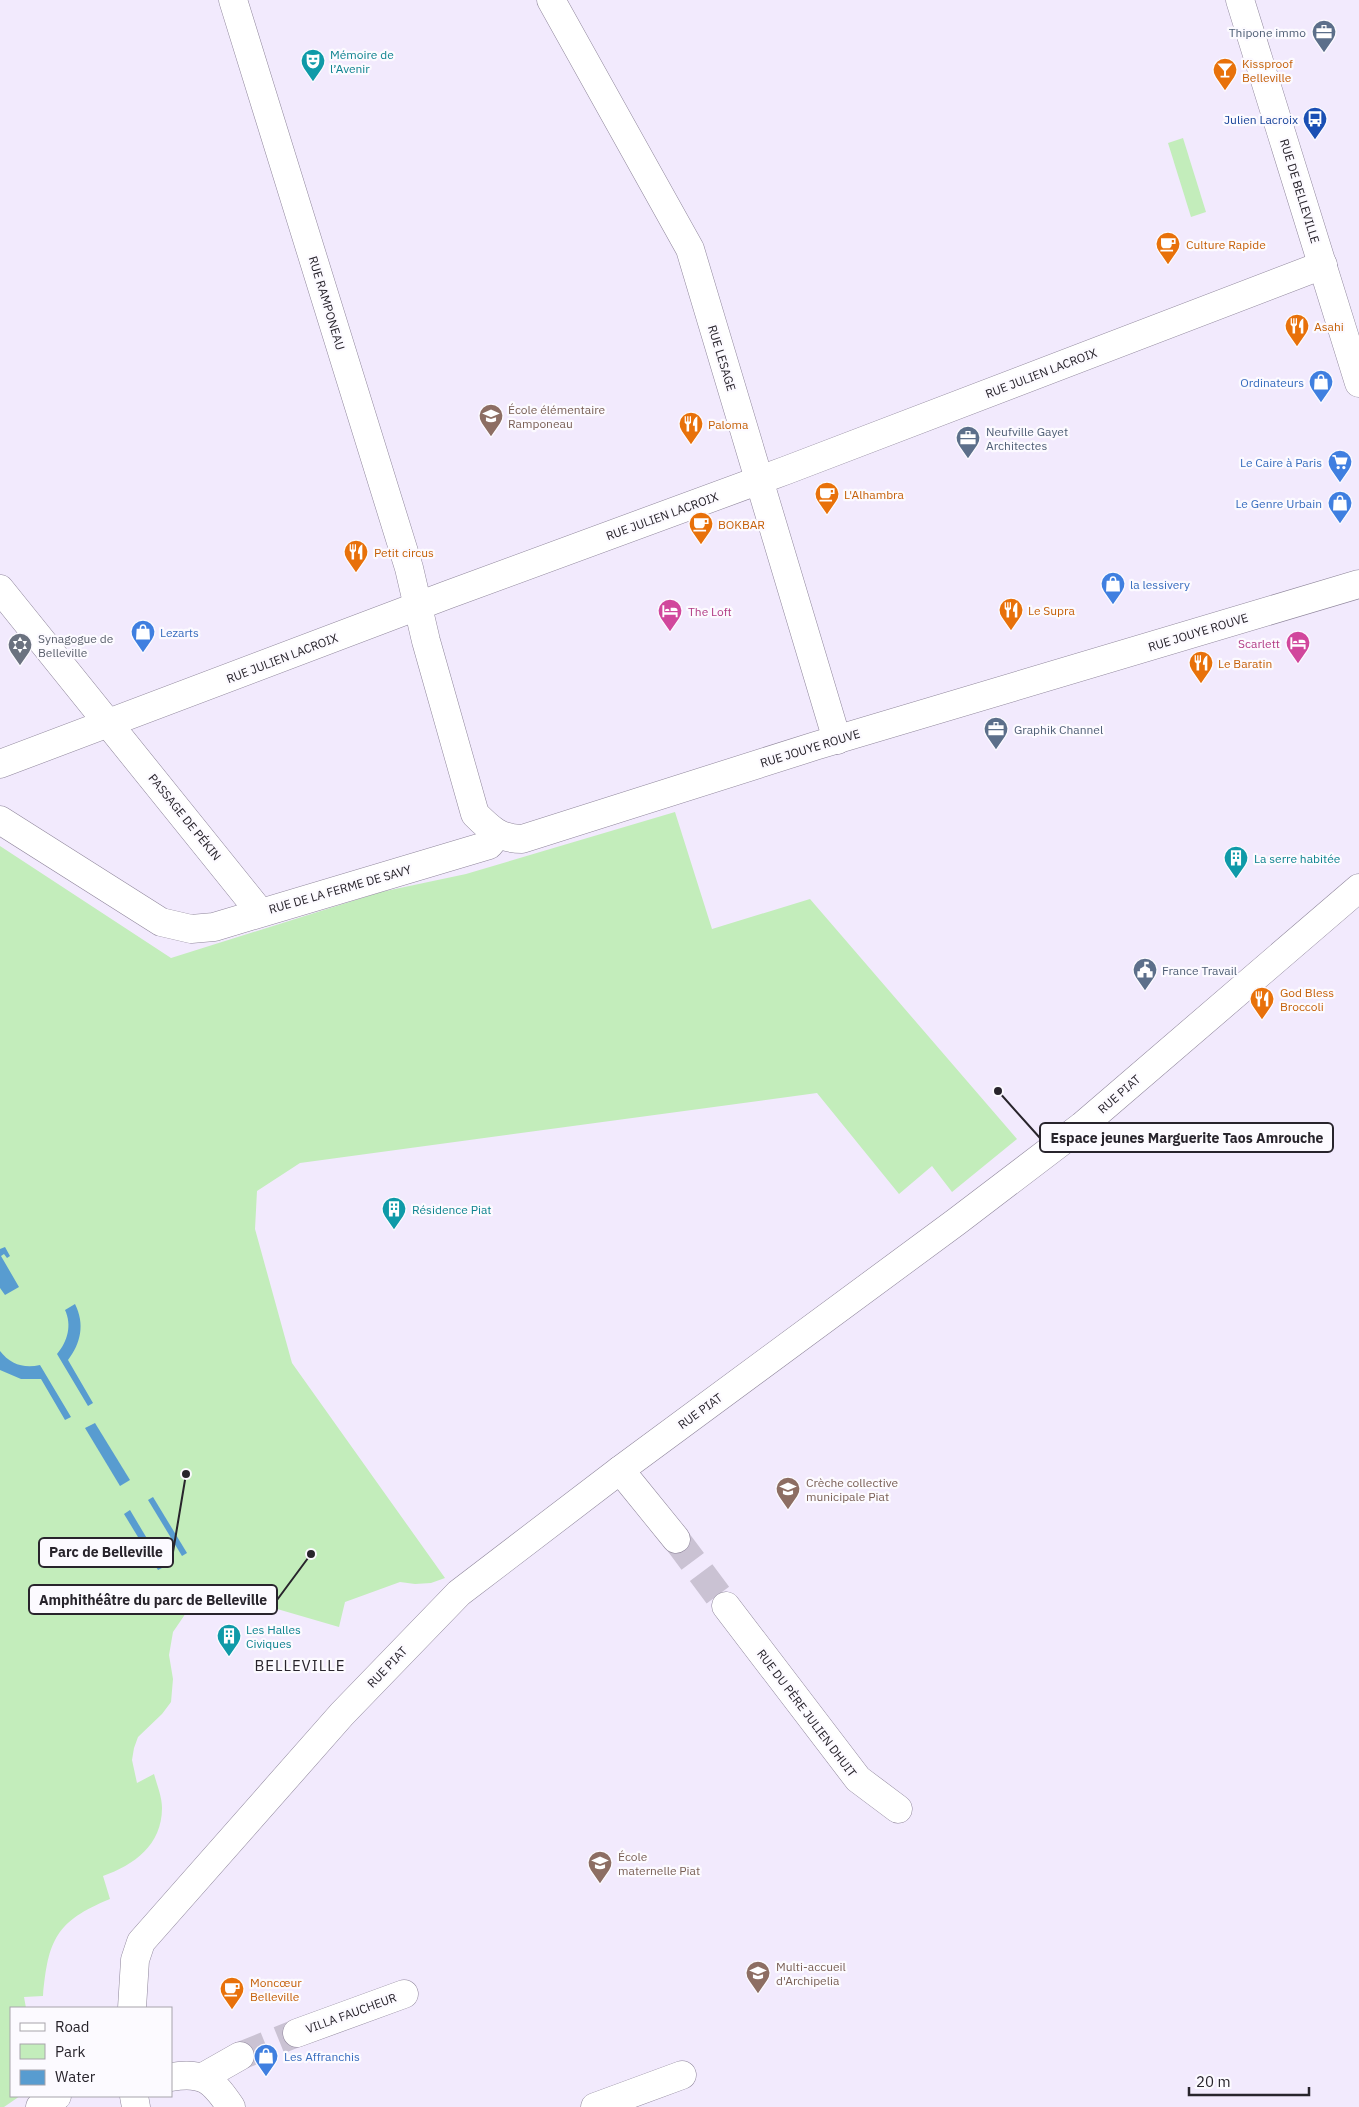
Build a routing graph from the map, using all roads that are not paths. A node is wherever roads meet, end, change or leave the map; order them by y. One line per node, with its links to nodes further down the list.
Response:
1 (233, 0): 9 (street, RUE RAMPONEAU)
2 (551, 0): 6 (street, RUE LESAGE)
3 (1240, 0): 4 (street, RUE DE BELLEVILLE)
4 (1323, 265): 5 (street, RUE DE BELLEVILLE); 6 (street, RUE JULIEN LACROIX)
5 (1359, 383)
6 (759, 480): 9 (street, RUE JULIEN LACROIX); 11 (street, RUE LESAGE)
7 (1359, 584): 11 (street, RUE JOUYE ROUVE)
8 (0, 589): 10 (street, PASSAGE DE PÉKIN)
9 (419, 606): 10 (street, RUE JULIEN LACROIX); 14 (street)
10 (109, 724): 12 (street, RUE JULIEN LACROIX); 16 (street, PASSAGE DE PÉKIN)
11 (837, 740): 14 (street, RUE JOUYE ROUVE)
12 (0, 764)
13 (0, 820): 16 (street, RUE DE LA FERME DE SAVY)
14 (498, 834): 16 (street, RUE DE LA FERME DE SAVY)
15 (1359, 888): 17 (street, RUE PIAT)
16 (260, 912)
17 (620, 1470): 18 (street); 22 (street, RUE PIAT)
18 (676, 1539)
19 (726, 1606): 20 (street, RUE DU PÈRE JULIEN DHUIT)
20 (898, 1809)
21 (404, 1994): 23 (street, VILLA FAUCHEUR)
22 (132, 2007)
23 (297, 2033)
24 (240, 2056): 27 (street)
25 (682, 2075): 31 (street)
26 (172, 2077): 27 (street)
27 (203, 2077): 30 (street)
28 (55, 2097): 29 (street)
29 (40, 2107)
30 (231, 2107)
31 (595, 2107)

